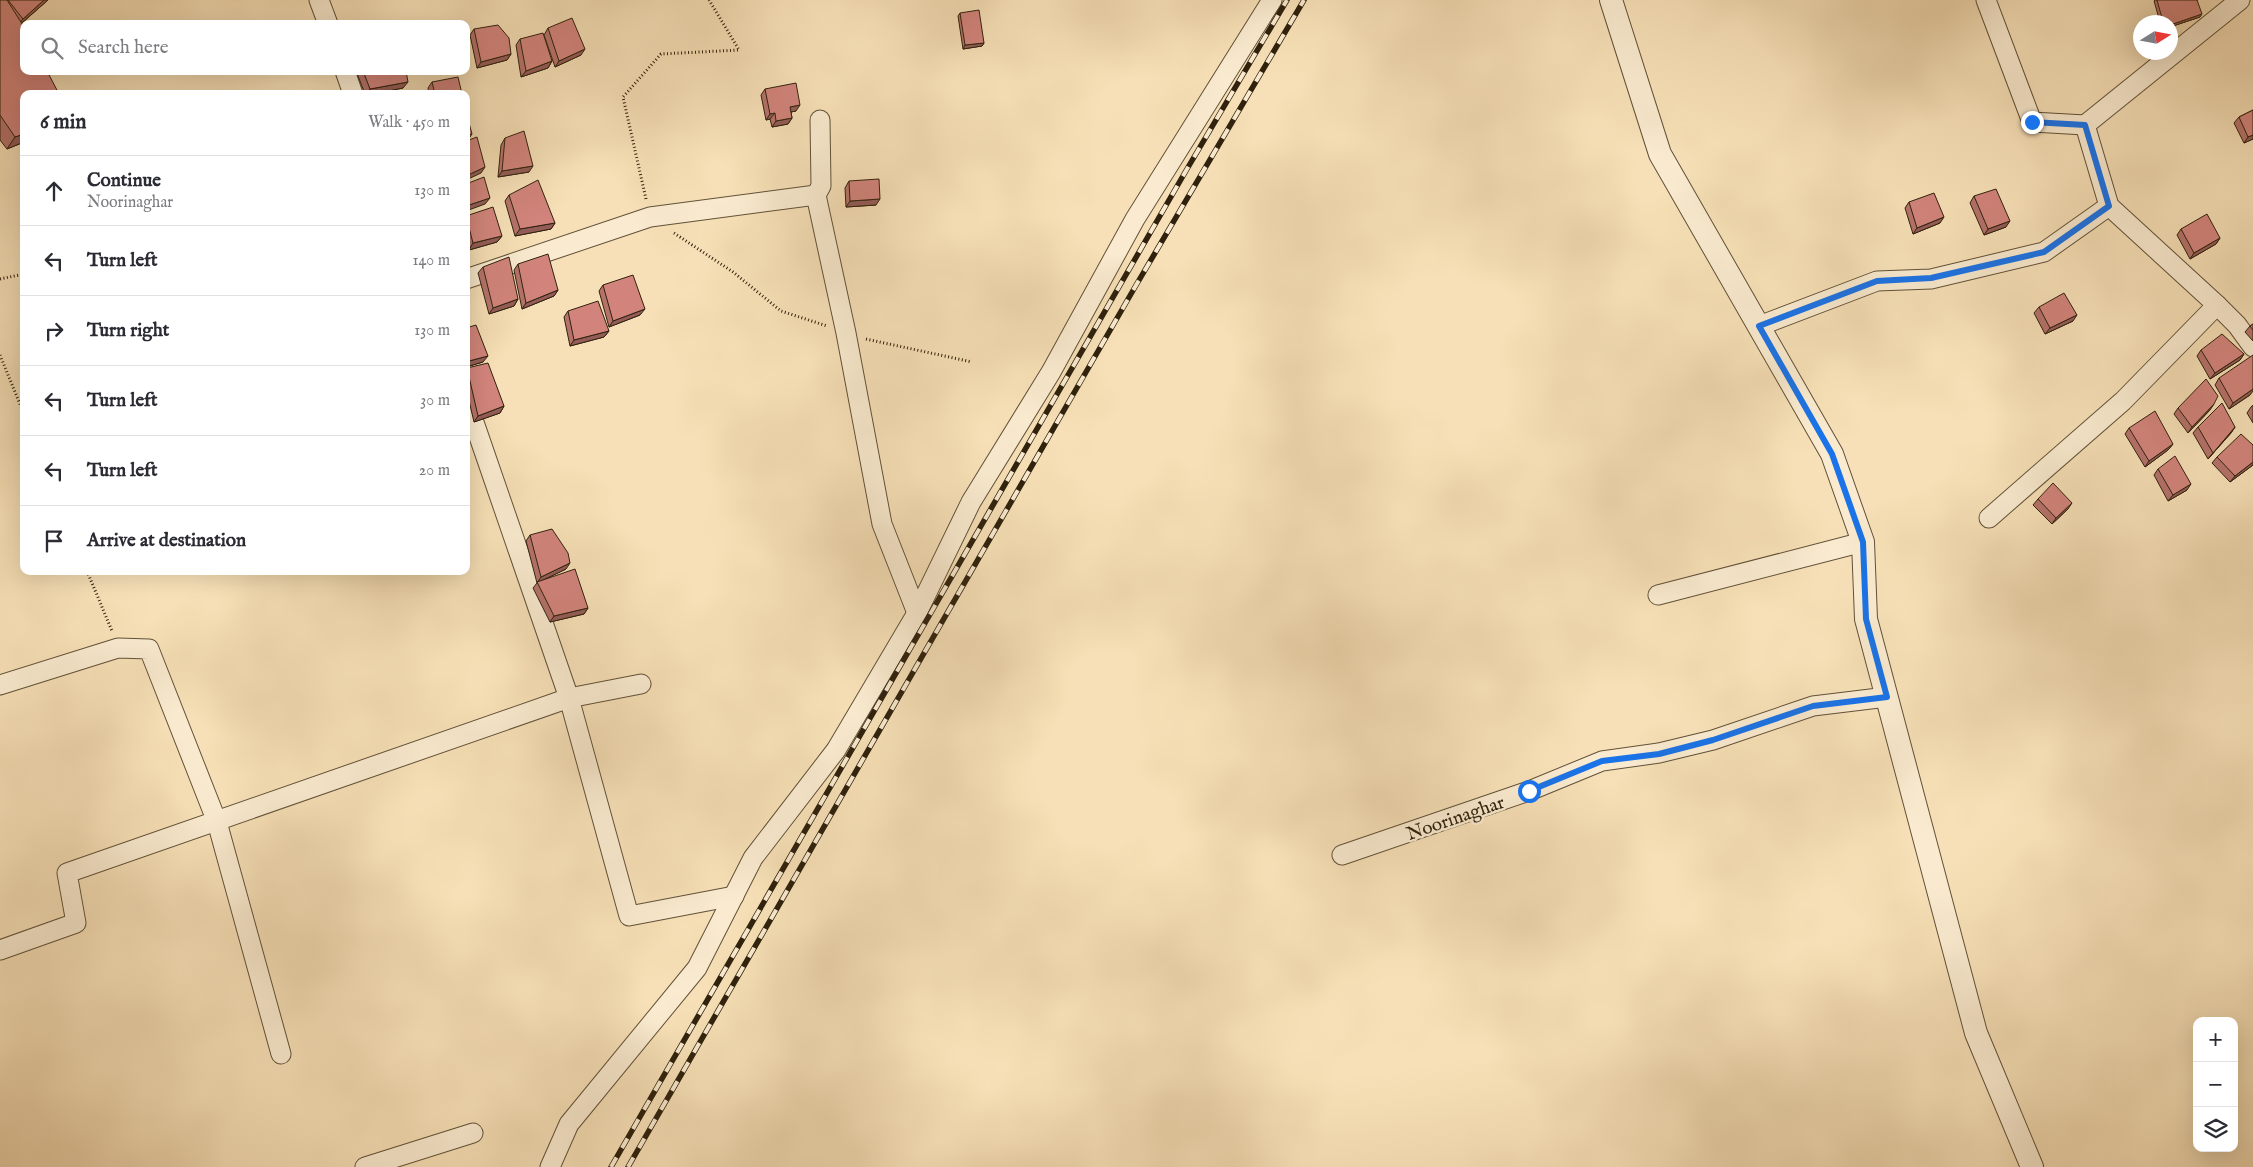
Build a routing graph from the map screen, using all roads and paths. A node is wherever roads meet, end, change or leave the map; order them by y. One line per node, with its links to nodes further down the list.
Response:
1 (319, 0): 6 (street)
2 (1272, 0): 26 (street)
3 (1611, 0): 17 (street)
4 (1986, 0): 10 (street)
5 (2240, 0): 10 (street)
6 (326, 20)
7 (346, 75): 8 (street)
8 (352, 90)
9 (820, 120): 11 (street)
10 (2085, 125): 12 (street)
11 (816, 195): 15 (street); 26 (street)
12 (2109, 206): 16 (street); 17 (street)
13 (20, 275): 14 (path)
14 (0, 278)
15 (470, 279)
16 (2217, 305): 18 (street); 22 (street)
17 (1759, 326): 23 (street)
18 (2253, 347)
19 (0, 355): 20 (path)
20 (20, 404)
21 (470, 411): 31 (street)
22 (1989, 518)
23 (1863, 542): 25 (street); 30 (street)
24 (89, 575): 27 (path)
25 (1658, 595)
26 (918, 613): 34 (street)
27 (118, 648): 29 (street); 32 (street)
28 (641, 684): 31 (street)
29 (0, 685)
30 (1887, 697): 33 (street, Noorinaghar); 40 (street)
31 (569, 698): 32 (street); 34 (street)
32 (218, 822): 35 (street); 36 (street)
33 (1342, 855)
34 (734, 896): 39 (street)
35 (0, 950)
36 (281, 1054)
37 (473, 1132): 38 (street)
38 (365, 1167)
39 (550, 1167)
40 (2032, 1167)

